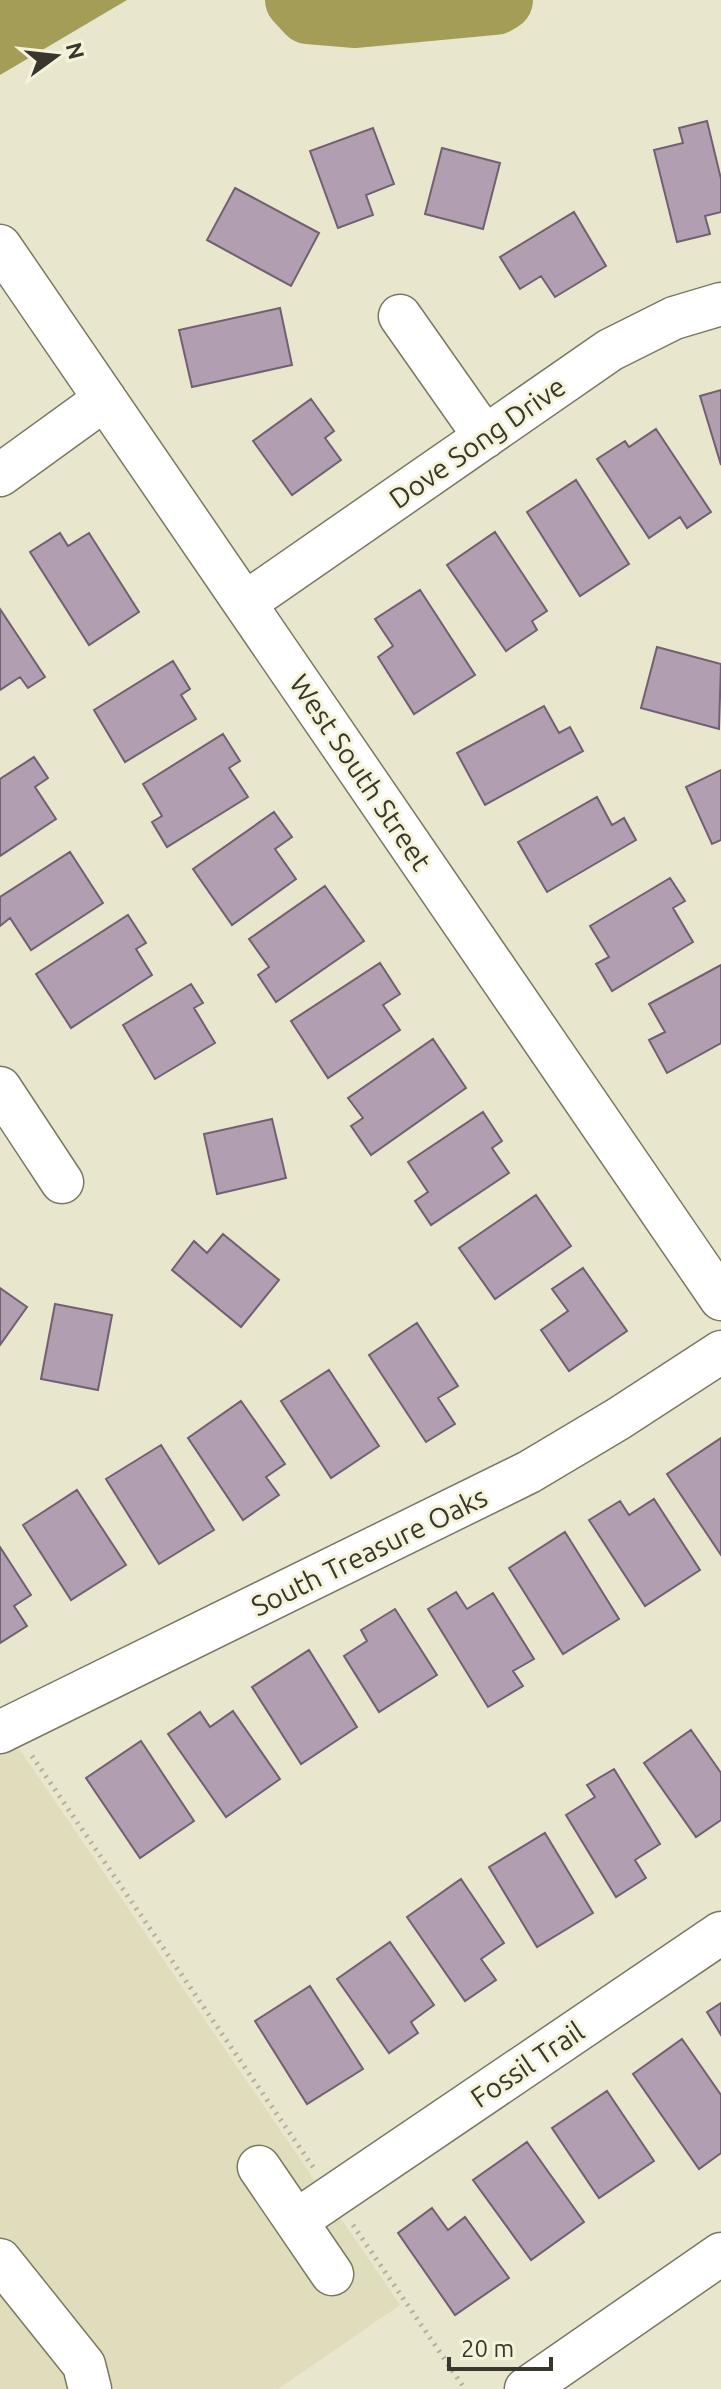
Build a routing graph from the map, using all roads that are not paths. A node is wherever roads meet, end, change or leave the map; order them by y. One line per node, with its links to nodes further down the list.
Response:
1 (0, 246): 4 (street, West South Street)
2 (721, 304): 5 (street, Dove Song Drive)
3 (400, 316): 5 (street)
4 (105, 399): 6 (street); 7 (street, West South Street)
5 (485, 437): 7 (street, Dove Song Drive)
6 (0, 475)
7 (245, 603): 10 (street, West South Street)
8 (0, 1088): 9 (street)
9 (62, 1182)
10 (721, 1299)
11 (721, 1352): 12 (street, South Treasure Oaks)
12 (6, 1730)
13 (721, 1933): 15 (street, Fossil Trail)
14 (259, 2167): 15 (street)
15 (296, 2221): 18 (street)
16 (721, 2254): 20 (street)
17 (0, 2260): 19 (street)
18 (332, 2274)
19 (90, 2389)
20 (526, 2389)

